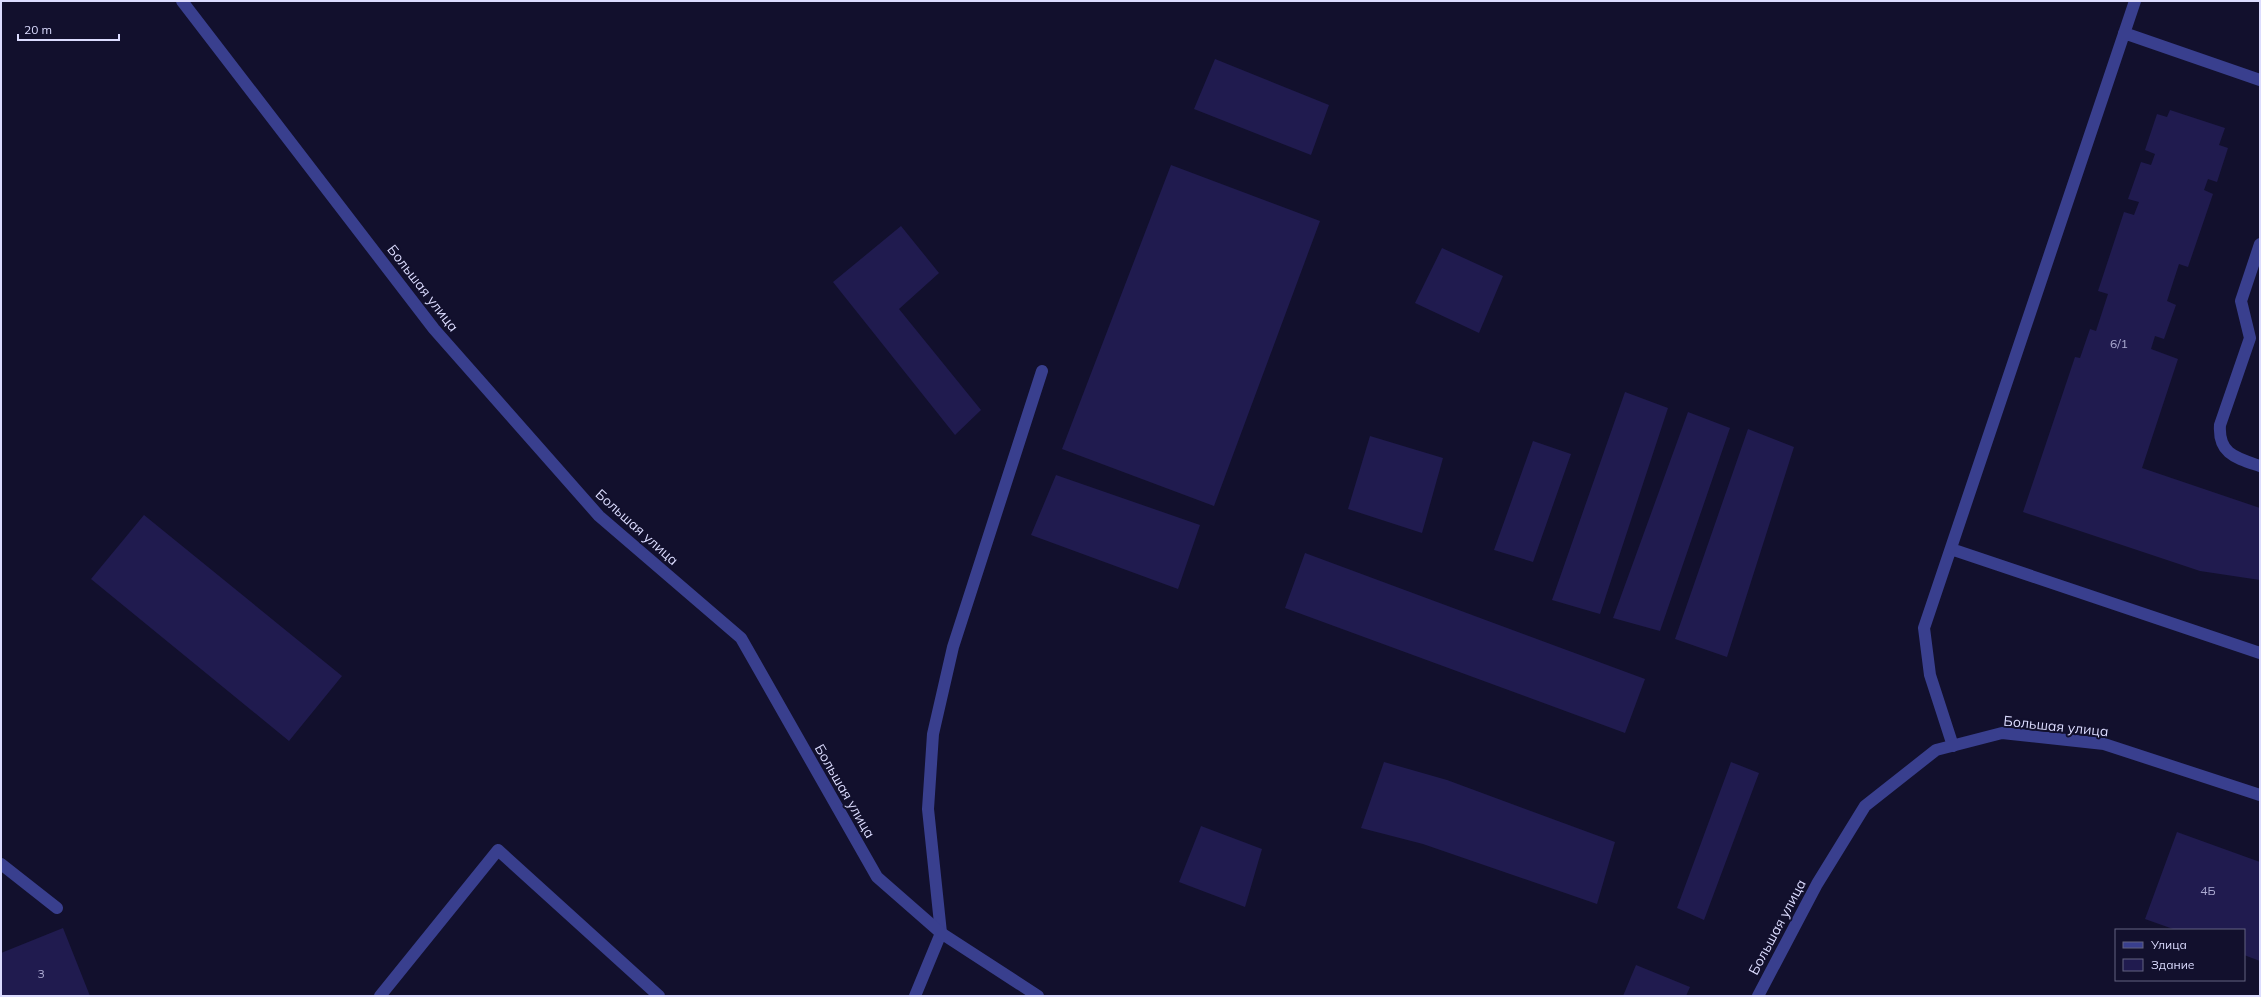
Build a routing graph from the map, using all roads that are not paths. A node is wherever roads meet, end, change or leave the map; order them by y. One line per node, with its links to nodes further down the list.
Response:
1 (182, 1): 14 (street, Большая улица)
2 (2134, 1): 3 (street)
3 (2124, 33): 4 (street); 8 (street)
4 (2260, 80)
5 (2260, 244): 7 (street)
6 (1042, 371): 14 (street)
7 (2260, 466)
8 (1951, 549): 9 (street); 10 (street)
9 (2260, 654)
10 (1953, 746): 11 (street, Большая улица); 19 (street, Большая улица)
11 (2260, 795)
12 (1, 864): 13 (street)
13 (57, 908)
14 (941, 933): 17 (street); 18 (street, Большая улица)
15 (380, 996): 16 (street)
16 (660, 996)
17 (915, 996)
18 (1038, 996)
19 (1758, 996)

